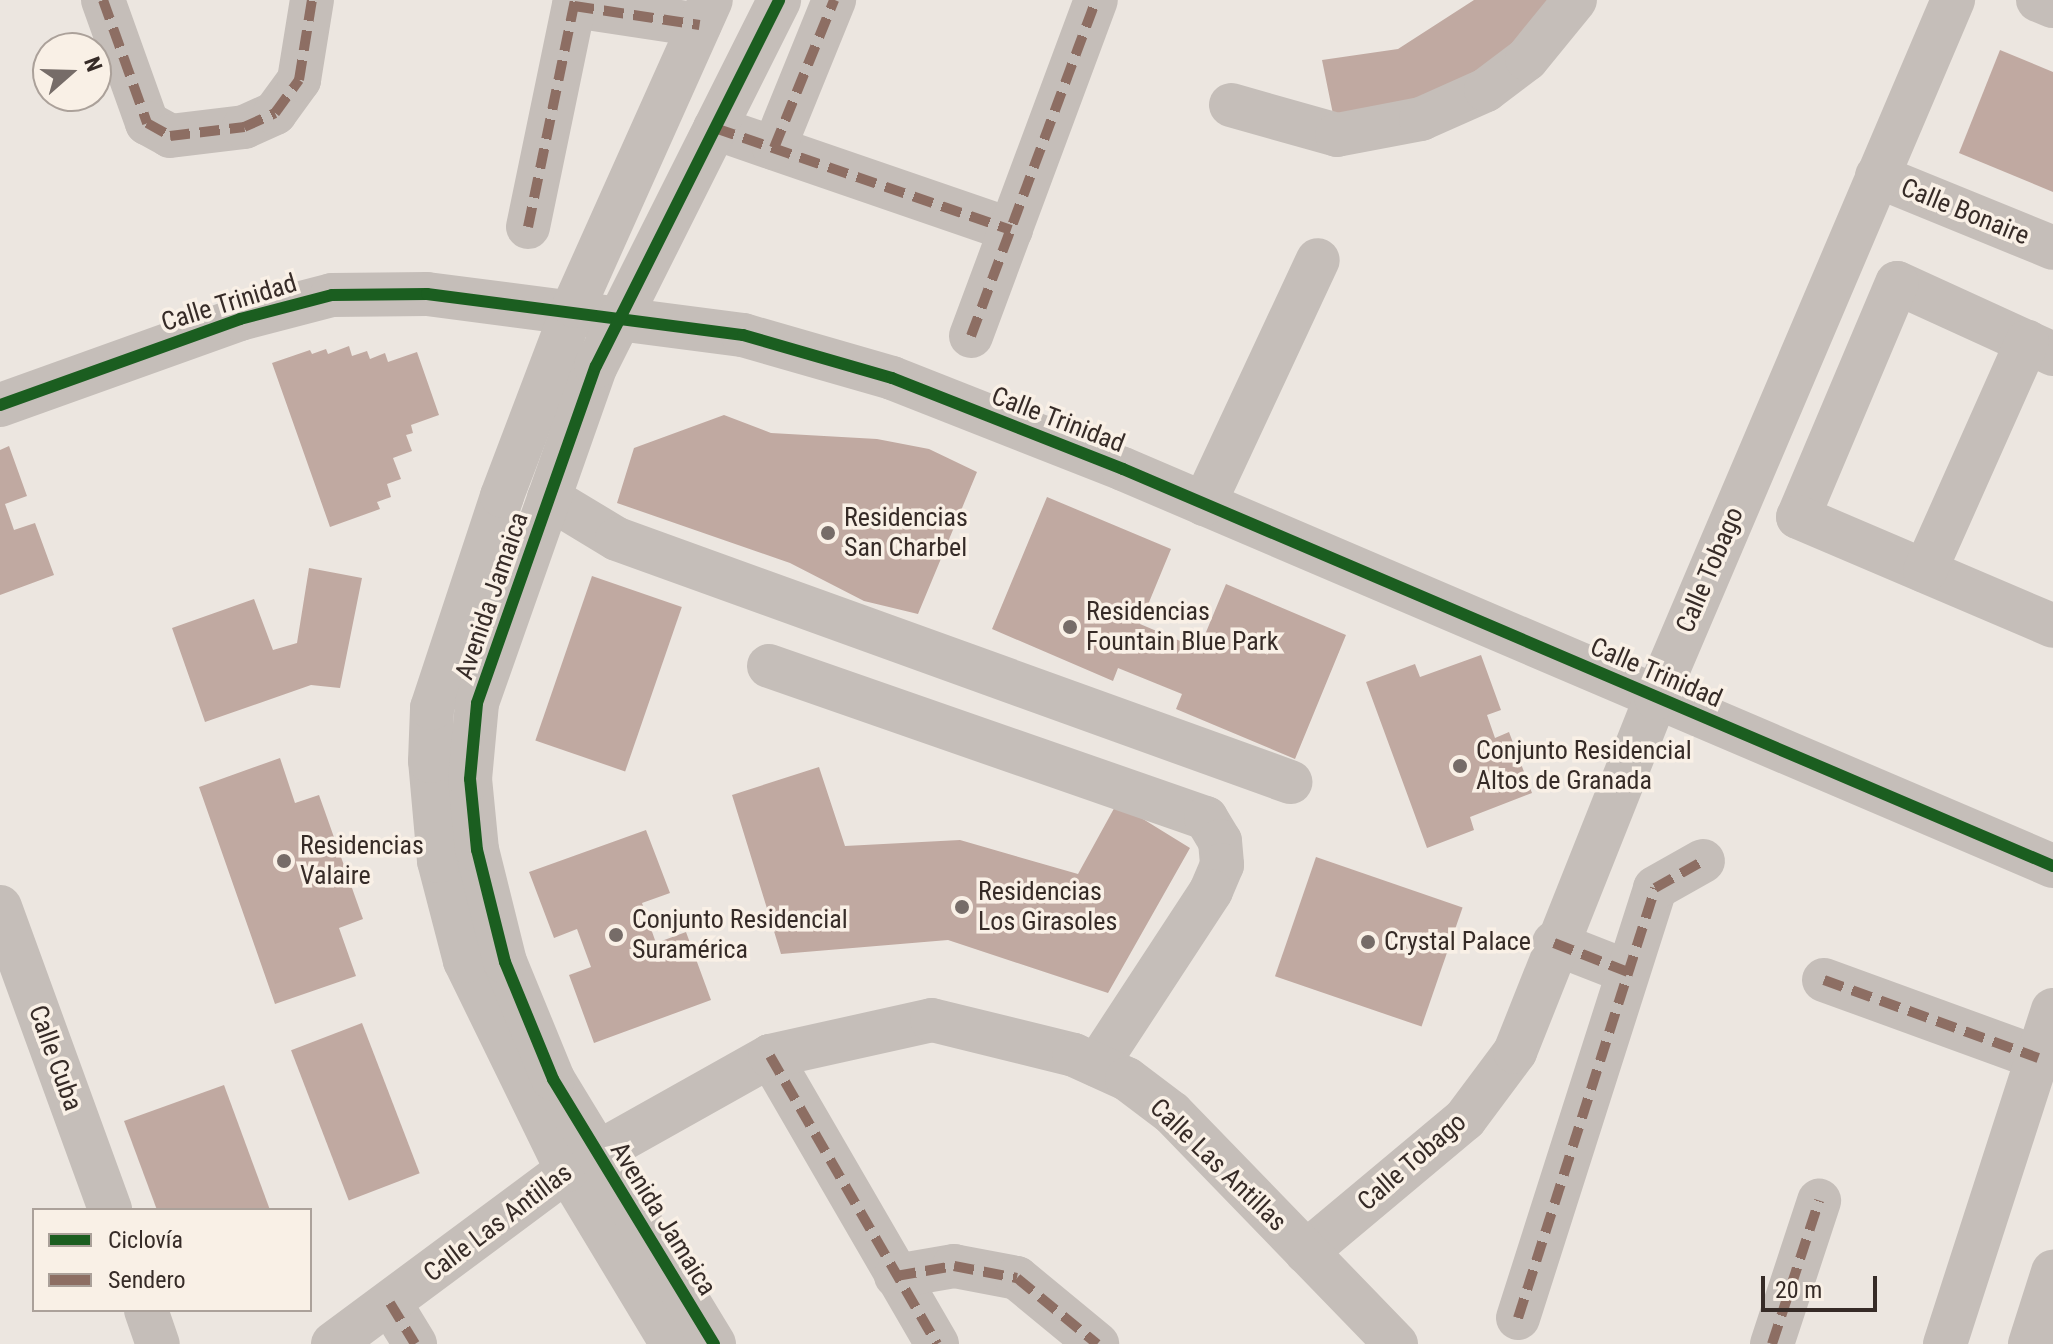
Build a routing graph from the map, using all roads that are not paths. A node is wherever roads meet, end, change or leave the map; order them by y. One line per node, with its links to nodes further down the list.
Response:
1 (103, 0): 2 (street)
2 (312, 0)
3 (779, 0): 13 (street, Avenida Jamaica)
4 (834, 0): 14 (street)
5 (1096, 0): 17 (street)
6 (1575, 0): 12 (street)
7 (1953, 0): 15 (street, Calle Tobago)
8 (2038, 0): 10 (street)
9 (575, 3): 11 (street); 16 (street)
10 (2053, 6)
11 (706, 12): 20 (street, Avenida Jamaica)
12 (1231, 105)
13 (715, 128): 14 (street); 21 (street, Avenida Jamaica)
14 (774, 148): 17 (street)
15 (1877, 176): 18 (street, Calle Bonaire); 30 (street, Calle Tobago)
16 (528, 227)
17 (1011, 230): 22 (street)
18 (2053, 248)
19 (1318, 260): 26 (street)
20 (572, 311): 21 (street, Calle Trinidad); 24 (street, Calle Trinidad); 42 (street, Avenida Jamaica)
21 (620, 319): 25 (street, Avenida Jamaica); 26 (street, Calle Trinidad)
22 (971, 336)
23 (2040, 348): 27 (street); 27 (street)
24 (0, 405)
25 (549, 498): 31 (street); 42 (street, Avenida Jamaica)
26 (1204, 504): 30 (street, Calle Trinidad)
27 (1925, 571): 28 (street)
28 (2053, 626)
29 (769, 666): 41 (street)
30 (1656, 698): 33 (street, Calle Trinidad); 35 (street, Calle Tobago)
31 (1290, 782)
32 (1703, 861): 36 (street)
33 (2053, 866)
34 (0, 907): 44 (street, Calle Cuba)
35 (1554, 943): 36 (street); 45 (street, Calle Tobago)
36 (1628, 972): 50 (street)
37 (1824, 980): 40 (street)
38 (2053, 1010): 40 (street)
39 (770, 1056): 41 (street, Calle Las Antillas); 42 (street, Calle Las Antillas); 47 (street)
40 (2038, 1058): 60 (street)
41 (1097, 1065): 45 (street, Calle Las Antillas)
42 (581, 1162): 48 (street, Calle Las Antillas); 54 (street, Avenida Jamaica); 55 (street, Avenida Jamaica)
43 (1819, 1201): 59 (street)
44 (109, 1208)
45 (1306, 1252): 58 (street, Calle Las Antillas)
46 (2053, 1272): 61 (street)
47 (896, 1276): 56 (street); 57 (street)
48 (390, 1303): 52 (street, Calle Las Antillas); 53 (street)
49 (147, 1312): 51 (street)
50 (1518, 1318)
51 (158, 1344)
52 (333, 1344)
53 (415, 1344)
54 (672, 1344)
55 (714, 1344)
56 (937, 1344)
57 (1097, 1344)
58 (1396, 1344)
59 (1772, 1344)
60 (1945, 1344)
61 (2030, 1344)

